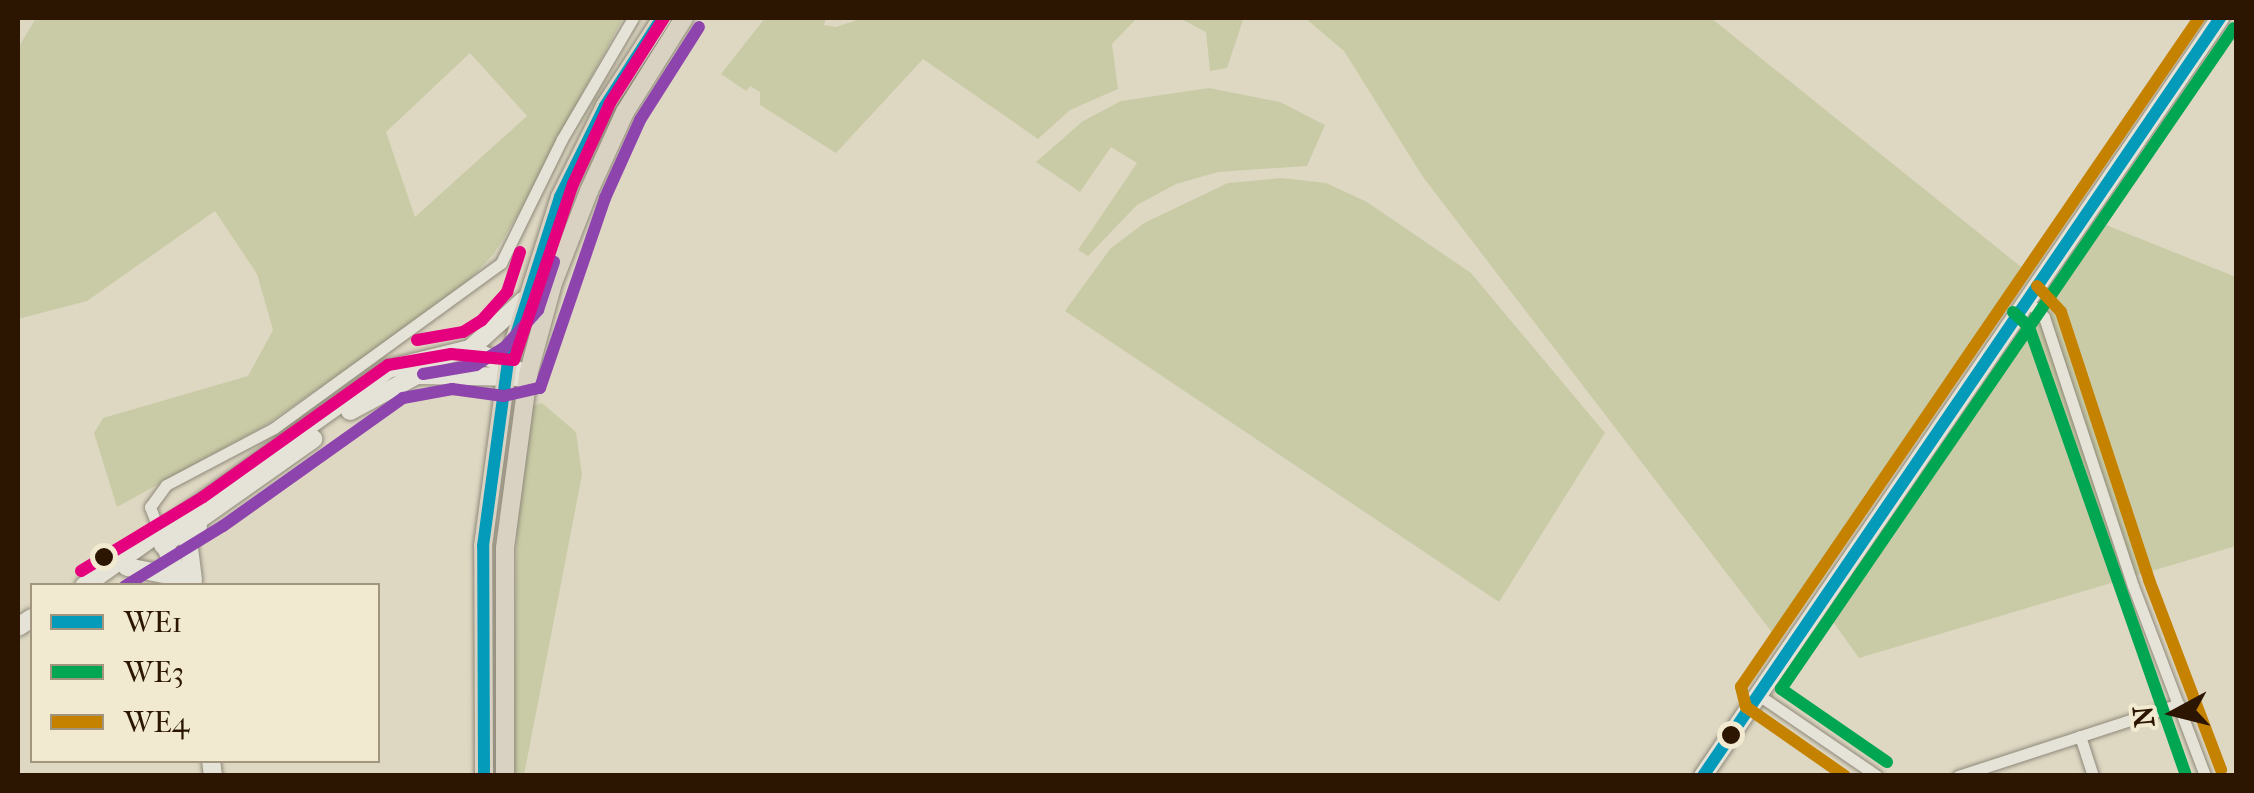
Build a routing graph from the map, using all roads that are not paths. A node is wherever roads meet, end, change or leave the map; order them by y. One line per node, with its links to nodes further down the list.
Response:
1 (634, 18): 11 (street)
2 (662, 18): 6 (main road)
3 (684, 18): 9 (main road)
4 (2220, 18): 5 (main road)
5 (2025, 300): 16 (main road); 17 (street)
6 (523, 301): 7 (main road); 8 (main road)
7 (470, 349): 8 (main road); 11 (main road)
8 (506, 370): 9 (main road); 10 (main road); 19 (main road)
9 (528, 375): 20 (main road)
10 (213, 512): 11 (main road); 13 (main road)
11 (164, 539): 12 (main road); 13 (main road); 14 (main road)
12 (127, 567): 13 (main road); 15 (main road)
13 (187, 582)
14 (92, 583)
15 (93, 583)
16 (1757, 694): 21 (main road); 22 (street)
17 (2178, 704): 18 (street); 25 (street)
18 (2080, 736): 23 (street); 24 (street)
19 (484, 776)
20 (505, 776)
21 (1702, 776)
22 (1876, 776)
23 (1958, 776)
24 (2093, 776)
25 (2205, 776)

